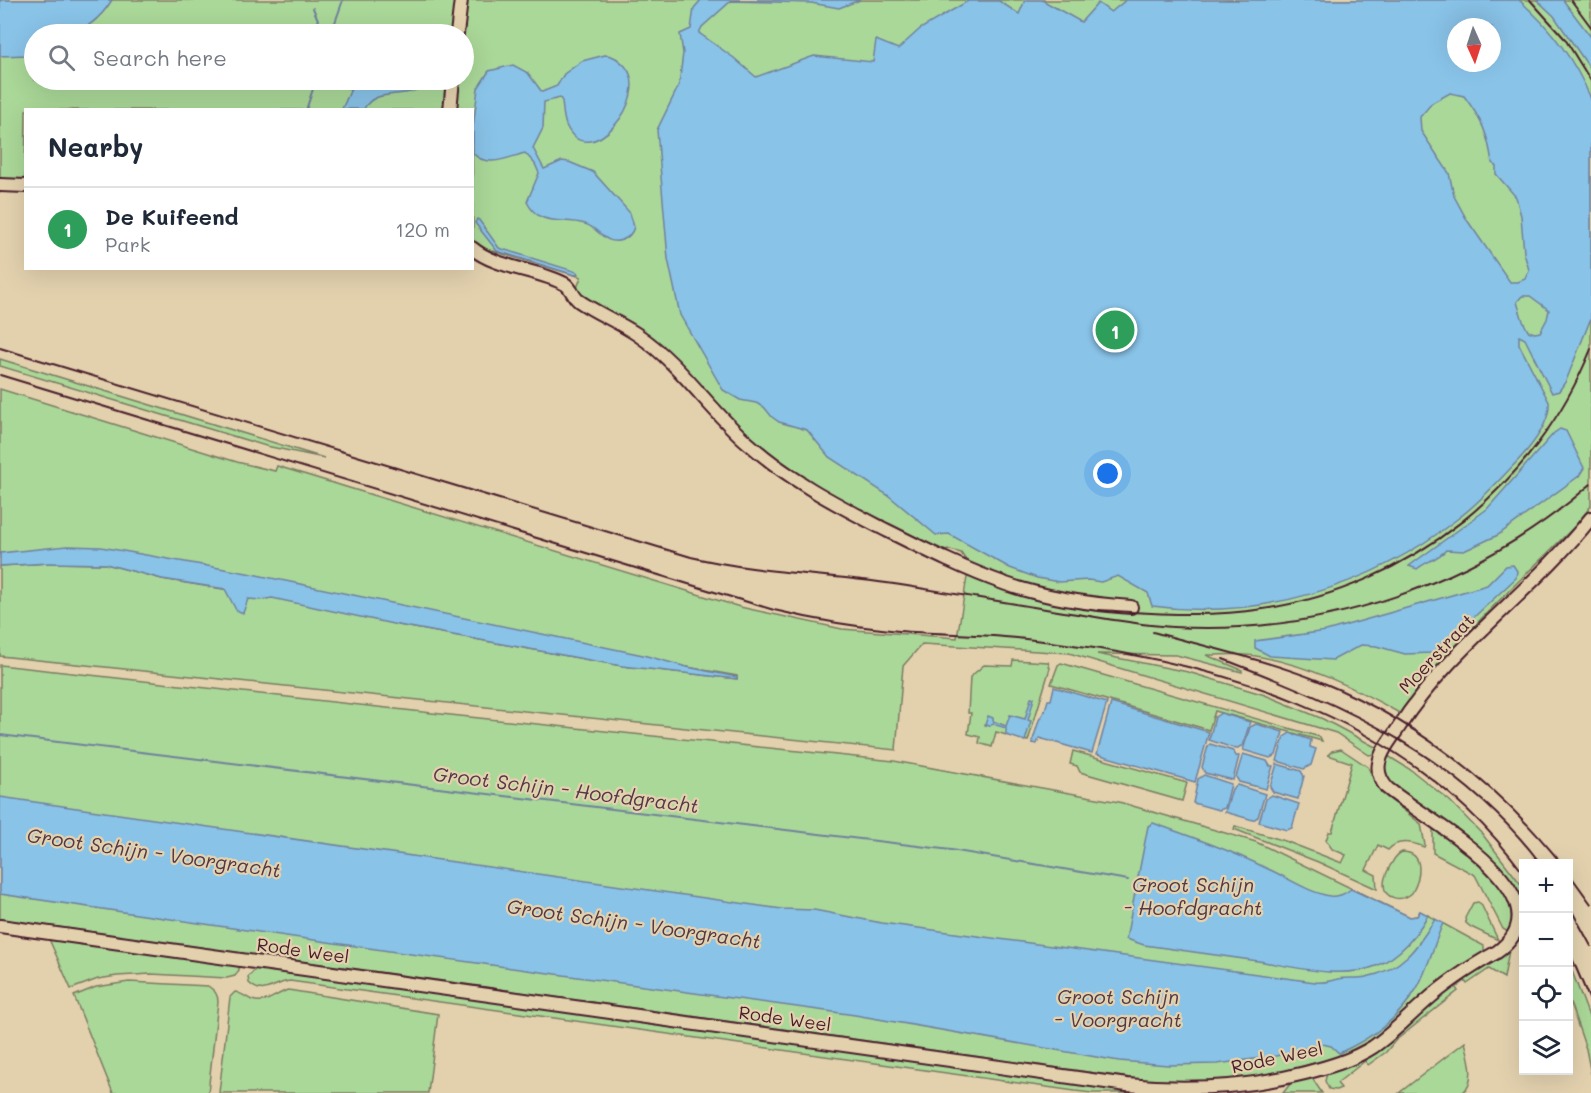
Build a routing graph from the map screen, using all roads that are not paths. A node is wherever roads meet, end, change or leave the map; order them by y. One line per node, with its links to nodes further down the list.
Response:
1 (461, 0): 2 (street)
2 (459, 24)
3 (452, 90): 4 (street)
4 (450, 108)
5 (0, 185): 6 (street)
6 (24, 186)
7 (474, 249): 9 (street)
8 (1591, 518): 11 (street, Moerstraat)
9 (1131, 607)
10 (0, 926): 11 (street, Rode Weel)
11 (1516, 927)

